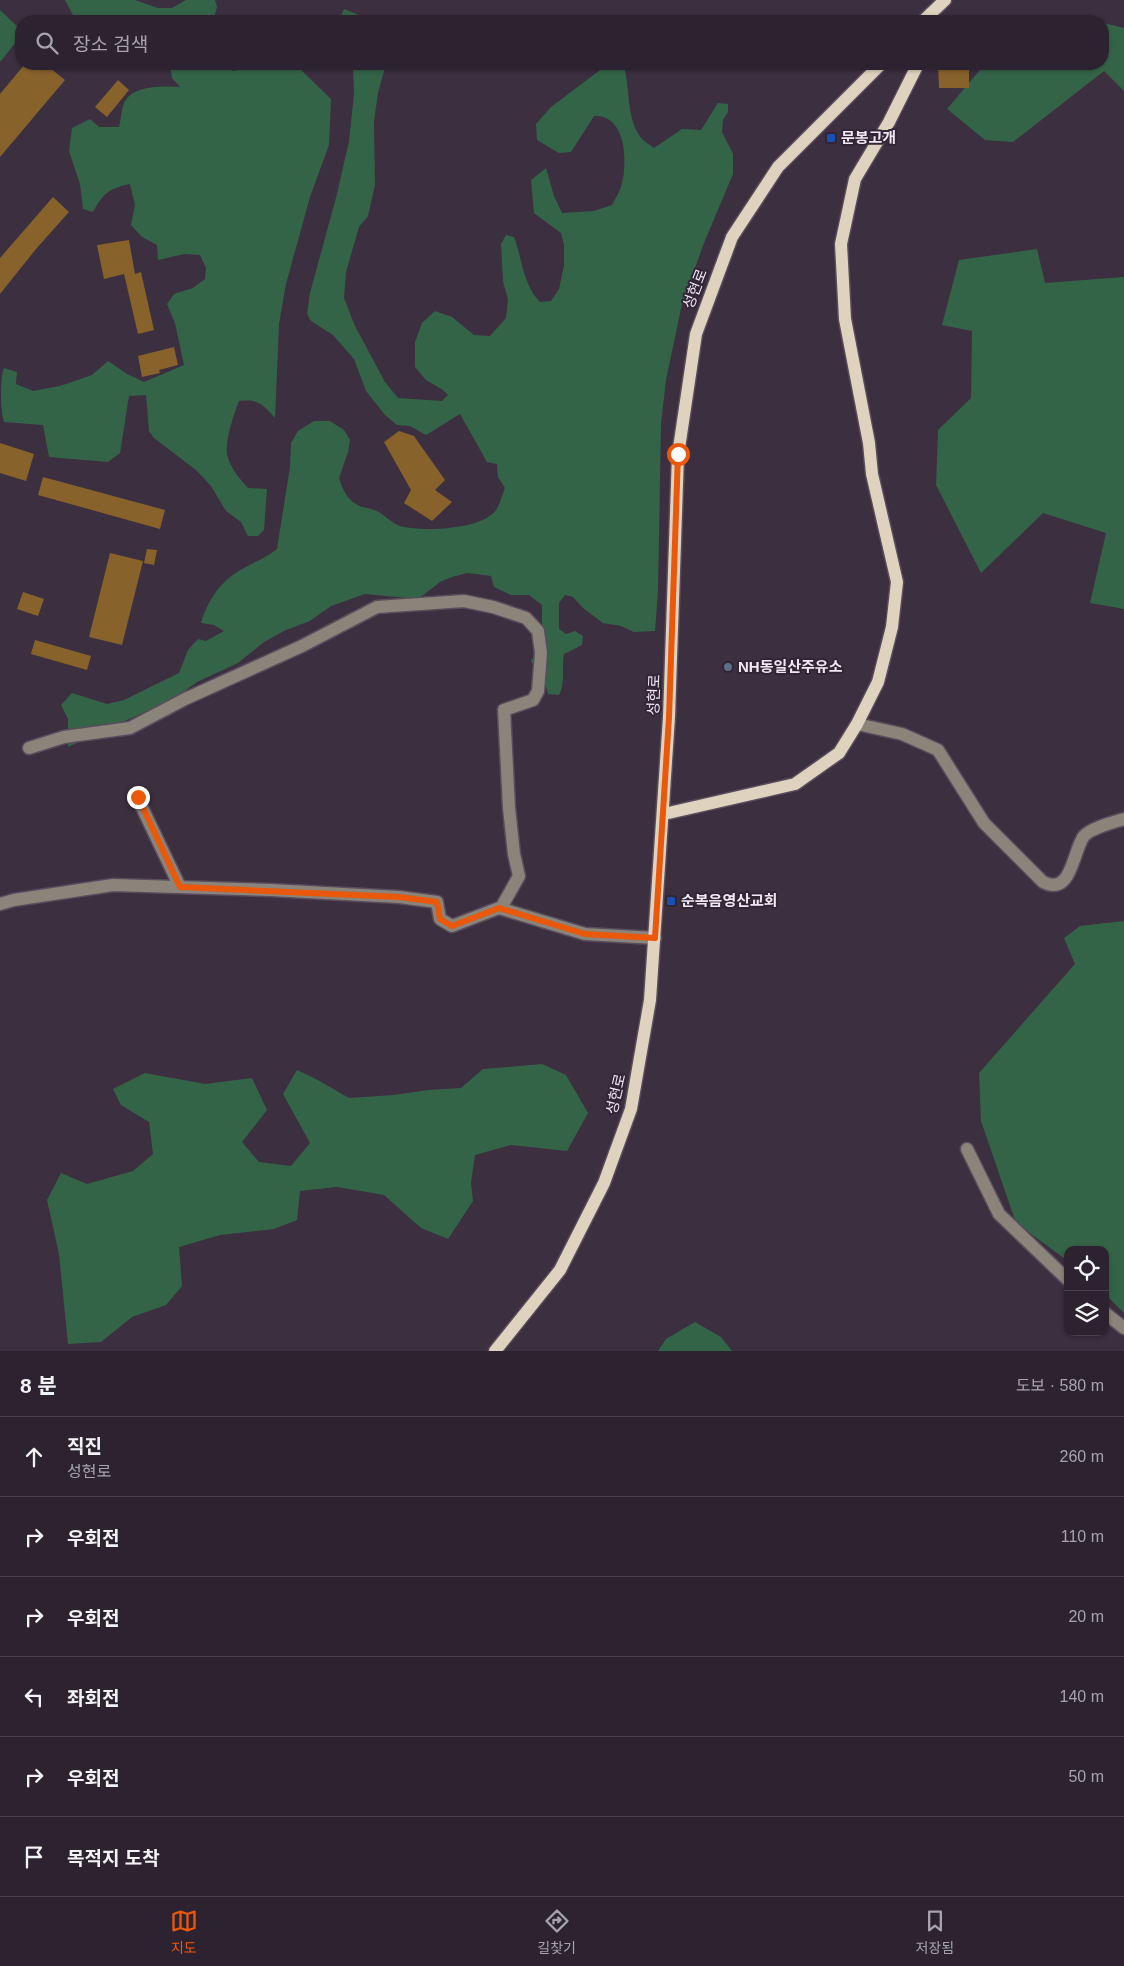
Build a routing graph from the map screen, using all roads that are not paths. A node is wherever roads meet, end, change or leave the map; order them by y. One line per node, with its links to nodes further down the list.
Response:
1 (944, 1): 2 (main road); 3 (main road)
2 (929, 15)
3 (938, 15)
4 (875, 70): 9 (main road, 성현로)
5 (915, 70): 6 (main road)
6 (857, 724): 9 (main road); 10 (street)
7 (29, 748): 13 (street)
8 (138, 797): 11 (street)
9 (664, 814): 14 (main road, 성현로)
10 (1124, 819)
11 (180, 887): 12 (street); 13 (street)
12 (0, 904)
13 (501, 908): 14 (street)
14 (655, 938): 19 (main road, 성현로)
15 (966, 1148): 16 (street)
16 (1064, 1276)
17 (1109, 1316): 18 (street)
18 (1124, 1328)
19 (495, 1351)

